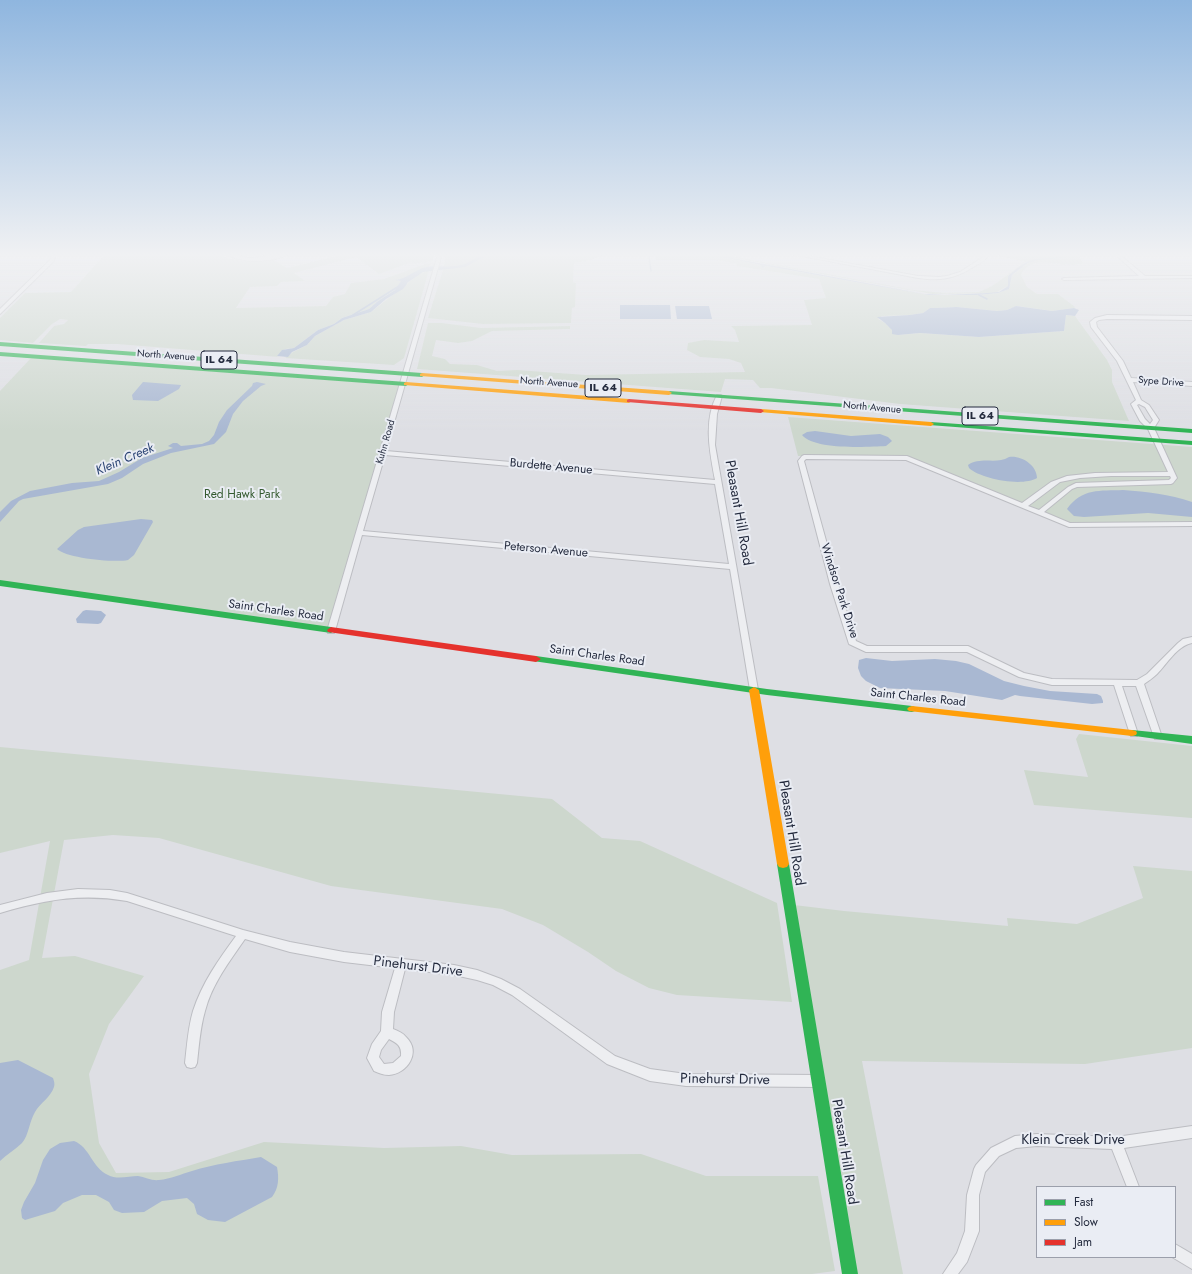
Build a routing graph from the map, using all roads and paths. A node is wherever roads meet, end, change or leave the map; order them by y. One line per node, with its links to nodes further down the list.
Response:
1 (423, 313): 5 (street, Kuhn Road)
2 (1192, 318): 6 (street)
3 (0, 344): 5 (main road, North Avenue / IL 64)
4 (0, 354): 7 (main road, North Avenue / IL 64)
5 (406, 374): 7 (street, Kuhn Road); 9 (main road, North Avenue / IL 64)
6 (1129, 380): 8 (street, Sype Drive); 10 (street)
7 (403, 384): 11 (main road, North Avenue / IL 64); 16 (street, Kuhn Road)
8 (1192, 384)
9 (719, 396): 11 (street, Pleasant Hill Road); 12 (main road, North Avenue / IL 64)
10 (1139, 401): 12 (street); 12 (street)
11 (715, 407): 14 (main road, North Avenue / IL 64); 19 (street, Pleasant Hill Road)
12 (1151, 428): 13 (main road, North Avenue / IL 64); 14 (street)
13 (1192, 431)
14 (1157, 440): 15 (main road, North Avenue / IL 64); 17 (street)
15 (1192, 443)
16 (383, 453): 19 (street, Burdette Avenue); 24 (street, Kuhn Road)
17 (1172, 473): 18 (street); 20 (street)
18 (1127, 475): 20 (street); 21 (street)
19 (718, 482): 25 (street, Pleasant Hill Road)
20 (1133, 483): 22 (street)
21 (1023, 506): 22 (street, Windsor Park Drive); 29 (street, Windsor Park Drive)
22 (1039, 513): 23 (street, Windsor Park Drive)
23 (1192, 524)
24 (360, 533): 25 (street, Peterson Avenue); 27 (street, Kuhn Road)
25 (733, 567): 31 (street, Pleasant Hill Road)
26 (0, 583): 27 (main road, Saint Charles Road)
27 (331, 630): 31 (main road, Saint Charles Road)
28 (1192, 640): 30 (street)
29 (1117, 683): 30 (street, Windsor Park Drive); 32 (street)
30 (1139, 683): 33 (street)
31 (754, 690): 32 (main road, Saint Charles Road); 40 (main road, Pleasant Hill Road)
32 (1134, 734): 33 (main road, Saint Charles Road)
33 (1158, 736): 34 (main road, Saint Charles Road)
34 (1192, 740)
35 (0, 909): 36 (street, Pinehurst Drive)
36 (243, 934): 37 (street, Pinehurst Drive); 39 (street)
37 (401, 965): 38 (street); 40 (street, Pinehurst Drive)
38 (387, 1032)
39 (191, 1063)
40 (818, 1081): 46 (main road, Pleasant Hill Road)
41 (1192, 1132): 42 (street, Klein Creek Drive)
42 (1116, 1143): 43 (street); 47 (street, Klein Creek Drive)
43 (1132, 1186)
44 (1176, 1252): 45 (street)
45 (1192, 1262)
46 (850, 1274)
47 (950, 1274)

